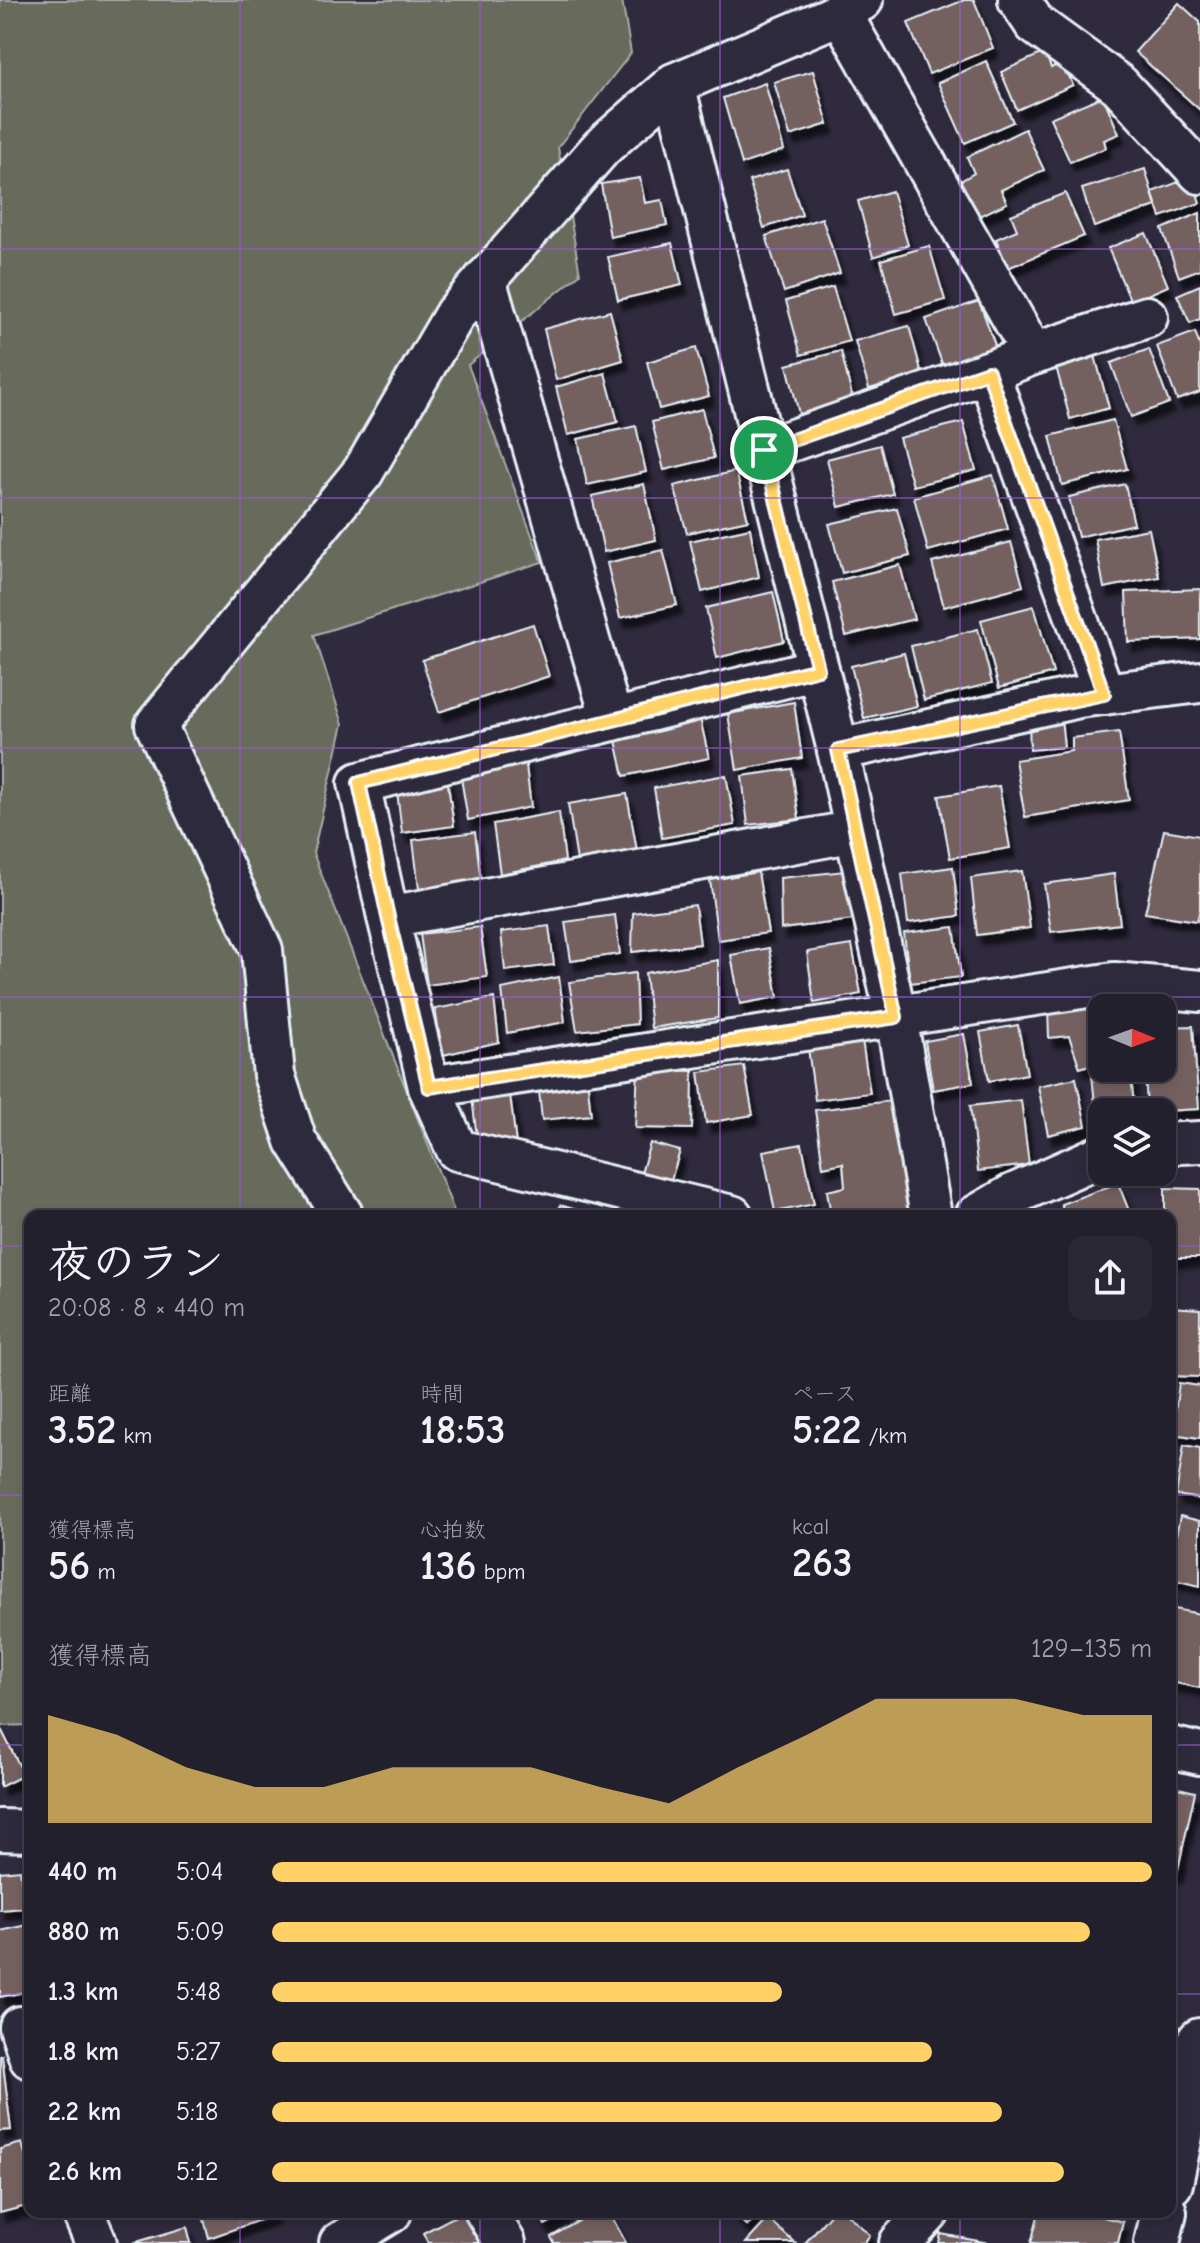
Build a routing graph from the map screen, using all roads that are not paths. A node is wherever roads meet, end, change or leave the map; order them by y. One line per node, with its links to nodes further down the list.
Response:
1 (1019, 0): 4 (street)
2 (851, 6): 3 (street); 7 (street)
3 (674, 84): 5 (street); 9 (street)
4 (1200, 173)
5 (485, 279): 13 (street); 23 (street)
6 (1147, 317): 7 (street)
7 (1033, 354): 8 (street)
8 (988, 372): 9 (street); 12 (street)
9 (764, 450): 10 (street)
10 (818, 669): 13 (street); 14 (street)
11 (1200, 682): 12 (street)
12 (1104, 694): 14 (street)
13 (612, 720): 16 (street)
14 (838, 750): 15 (street)
15 (856, 831): 16 (street); 18 (street)
16 (388, 917): 19 (street)
17 (1200, 991): 18 (street)
18 (896, 1017): 19 (street); 25 (street)
19 (429, 1087): 24 (street)
20 (1200, 1142): 21 (street)
21 (1176, 1143)
22 (1088, 1161): 26 (street)
23 (339, 1210)
24 (707, 1210)
25 (930, 1210)
26 (986, 1210)
27 (1176, 1748): 28 (street)
28 (1200, 1754)
29 (0, 1830): 30 (street)
30 (24, 1831)
31 (1200, 2041): 32 (street)
32 (1185, 2109): 33 (street)
33 (1176, 2153)
34 (86, 2218): 39 (street)
35 (381, 2218): 40 (street)
36 (490, 2218): 41 (street)
37 (923, 2218): 42 (street)
38 (1163, 2218): 43 (street)
39 (96, 2243)
40 (340, 2243)
41 (505, 2243)
42 (900, 2243)
43 (1157, 2243)

